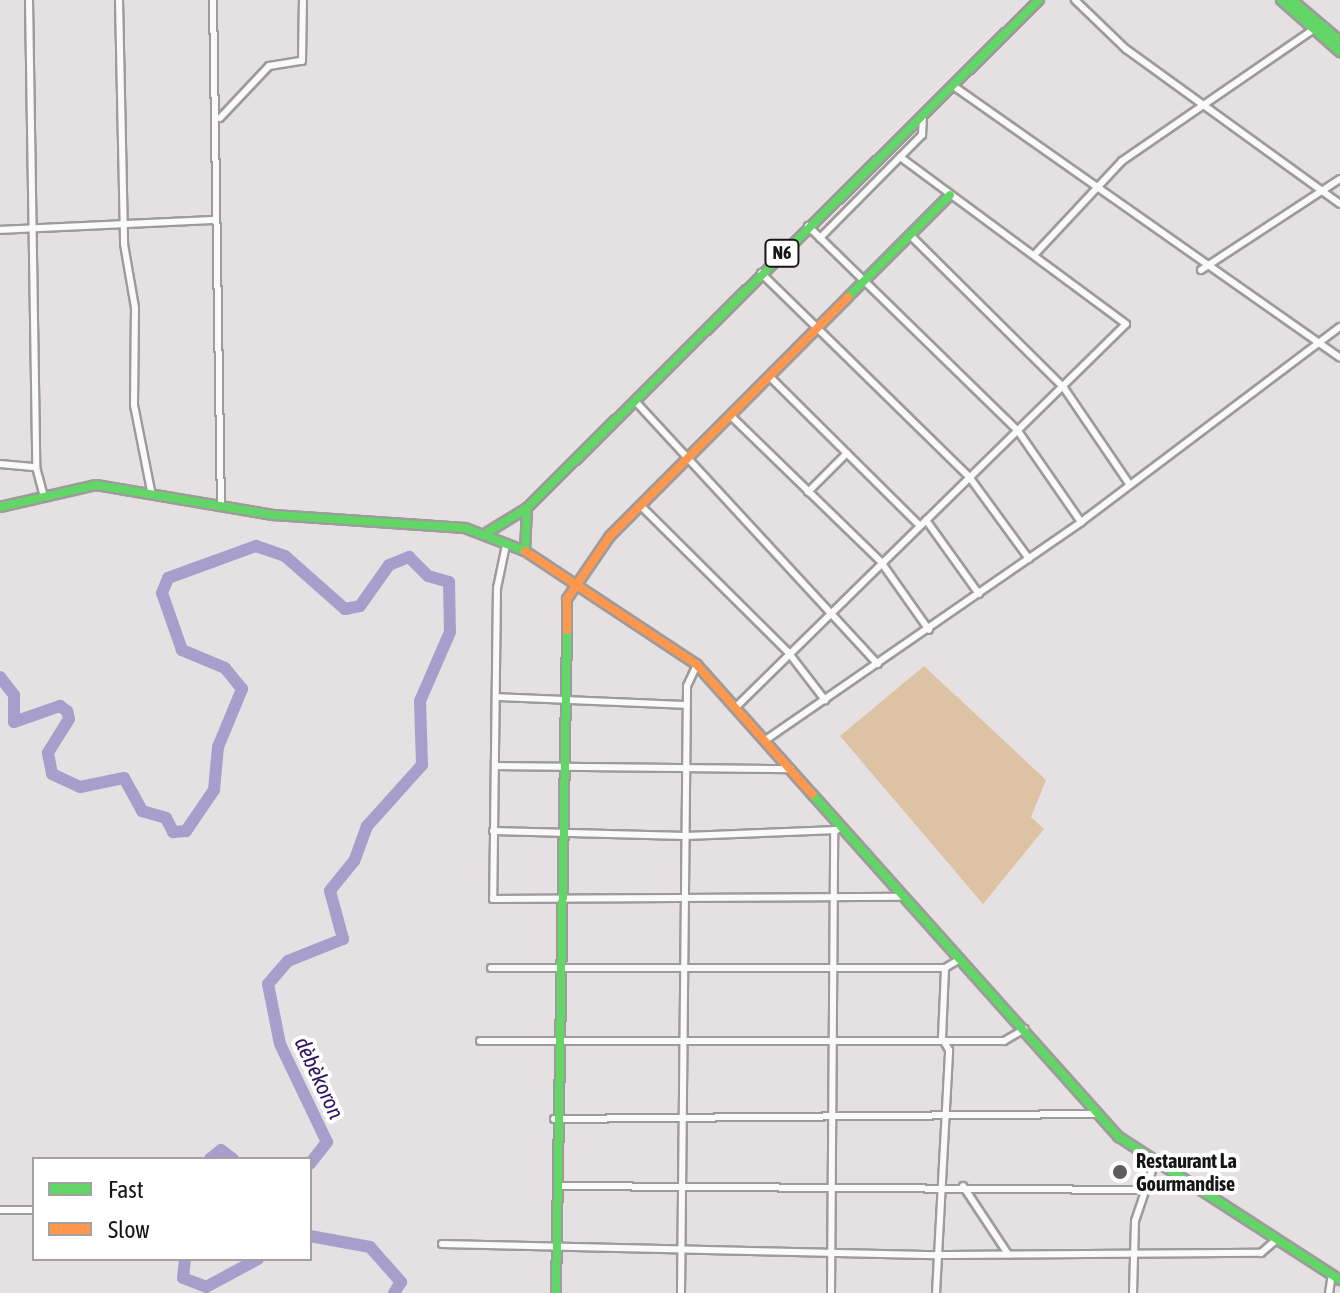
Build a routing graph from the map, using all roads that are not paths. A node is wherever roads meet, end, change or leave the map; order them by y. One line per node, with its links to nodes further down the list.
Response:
1 (29, 0): 24 (street)
2 (119, 0): 25 (street)
3 (213, 0): 15 (street)
4 (303, 0): 15 (street)
5 (1039, 0): 12 (main road, N6)
6 (1075, 0): 13 (street)
7 (1281, 0): 9 (main road)
8 (1292, 0): 9 (main road)
9 (1317, 27): 10 (main road); 11 (main road); 13 (street)
10 (1340, 41)
11 (1340, 52)
12 (952, 84): 14 (main road, N6); 18 (street)
13 (1211, 105): 18 (street); 19 (street)
14 (924, 109): 16 (street); 23 (main road, N6)
15 (220, 118): 22 (street)
16 (900, 157): 20 (street); 28 (street)
17 (1340, 179): 19 (street)
18 (1098, 181): 29 (street); 30 (street)
19 (1324, 192): 21 (street); 30 (street)
20 (950, 195): 27 (main road); 29 (street)
21 (1340, 204)
22 (215, 220): 25 (street); 53 (street)
23 (808, 226): 28 (street); 31 (main road, N6)
24 (34, 228): 25 (street); 26 (street); 45 (street)
25 (123, 229): 48 (street)
26 (0, 230)
27 (911, 236): 32 (main road); 38 (street)
28 (820, 238): 32 (street)
29 (1035, 254): 38 (street)
30 (1204, 268): 35 (street)
31 (761, 273): 34 (street); 39 (main road, N6)
32 (864, 282): 34 (main road); 41 (street)
33 (1340, 327): 35 (street)
34 (817, 330): 37 (main road); 46 (street)
35 (1316, 345): 36 (street); 47 (street)
36 (1340, 358)
37 (770, 377): 40 (main road); 42 (street)
38 (1064, 388): 41 (street); 47 (street)
39 (635, 401): 43 (street); 54 (main road, N6)
40 (731, 416): 43 (main road); 49 (street)
41 (1018, 431): 46 (street); 55 (street)
42 (847, 453): 49 (street); 56 (street)
43 (686, 459): 51 (main road); 64 (street)
44 (0, 464): 45 (street)
45 (36, 467): 50 (street)
46 (970, 478): 56 (street); 60 (street)
47 (1130, 485): 55 (street)
48 (151, 491): 50 (main road); 53 (main road)
49 (808, 492): 61 (street)
50 (43, 493): 52 (main road)
51 (640, 505): 62 (main road); 66 (street)
52 (0, 507)
53 (221, 507): 57 (main road)
54 (527, 508): 57 (main road, N6); 59 (main road)
55 (1081, 522): 60 (street)
56 (923, 523): 61 (street); 63 (street)
57 (488, 532): 58 (main road)
58 (506, 541): 59 (main road); 69 (street)
59 (525, 551): 62 (main road)
60 (1029, 559): 63 (street)
61 (881, 562): 64 (street); 65 (street)
62 (578, 583): 68 (main road); 71 (main road)
63 (979, 594): 65 (street)
64 (833, 607): 66 (street); 67 (street)
65 (929, 630): 67 (street)
66 (788, 652): 70 (street); 73 (street)
67 (878, 664): 70 (street)
68 (697, 665): 72 (street); 73 (main road)
69 (496, 697): 71 (street); 75 (street)
70 (825, 700): 74 (street)
71 (565, 701): 72 (street); 76 (main road)
72 (687, 705): 78 (street)
73 (737, 706): 74 (main road)
74 (767, 739): 77 (main road)
75 (495, 766): 76 (street); 80 (street)
76 (564, 769): 78 (street); 81 (main road)
77 (793, 769): 78 (street); 79 (main road)
78 (686, 770): 82 (street)
79 (839, 830): 82 (street); 83 (main road); 86 (street)
80 (493, 831): 81 (street); 84 (street)
81 (562, 834): 82 (street); 84 (main road)
82 (686, 836): 85 (street)
83 (904, 897): 86 (street); 87 (main road)
84 (561, 900): 85 (street); 91 (main road)
85 (686, 900): 86 (street); 92 (street)
86 (835, 901): 89 (street)
87 (960, 959): 90 (street); 93 (main road)
88 (491, 968): 91 (street)
89 (834, 968): 90 (street); 92 (street); 94 (street)
90 (945, 968): 97 (street)
91 (562, 970): 92 (street); 95 (main road)
92 (686, 972): 96 (street)
93 (1025, 1029): 97 (street); 99 (main road)
94 (831, 1036): 96 (street); 97 (street); 102 (street)
95 (560, 1037): 96 (street); 98 (street); 103 (main road)
96 (683, 1038): 101 (street)
97 (942, 1038): 100 (street)
98 (480, 1041)
99 (1097, 1114): 100 (street); 104 (main road)
100 (940, 1117): 102 (street); 107 (street)
101 (683, 1118): 102 (street); 103 (street); 105 (street)
102 (831, 1118): 106 (street)
103 (554, 1119): 108 (main road)
104 (1154, 1165): 110 (street); 113 (main road)
105 (682, 1185): 106 (street); 108 (street); 118 (street)
106 (830, 1185): 107 (street); 117 (street)
107 (942, 1185): 109 (street); 120 (street)
108 (557, 1186): 115 (main road)
109 (963, 1186): 110 (street); 119 (street)
110 (1141, 1190): 116 (street)
111 (0, 1210): 112 (street)
112 (32, 1210)
113 (1276, 1240): 116 (street); 121 (main road)
114 (442, 1244): 115 (street)
115 (556, 1251): 118 (street); 122 (main road)
116 (1132, 1252): 119 (street); 126 (street)
117 (831, 1253): 118 (street); 120 (street); 124 (street)
118 (682, 1254): 123 (street)
119 (1008, 1254): 120 (street)
120 (937, 1255): 125 (street)
121 (1336, 1278): 127 (street)
122 (556, 1293)
123 (681, 1293)
124 (831, 1293)
125 (936, 1293)
126 (1133, 1293)
127 (1329, 1293)

